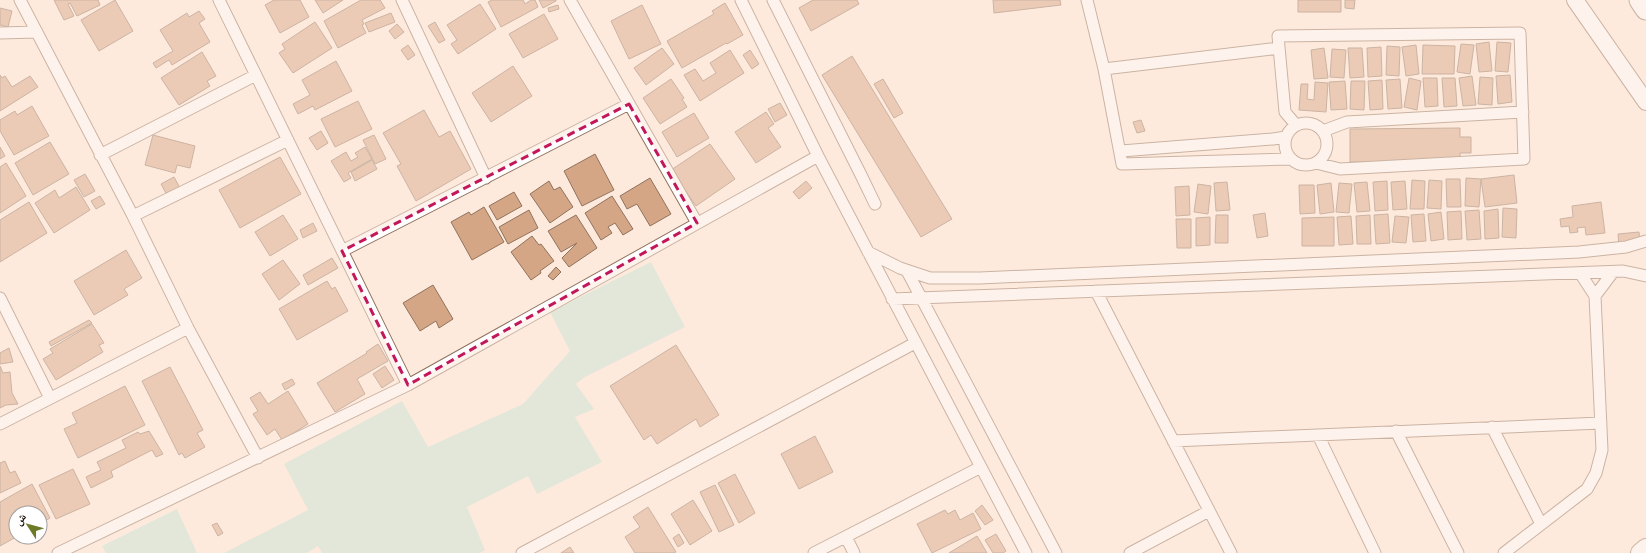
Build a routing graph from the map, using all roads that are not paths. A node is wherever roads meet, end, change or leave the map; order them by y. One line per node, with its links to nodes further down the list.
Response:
1 (20, 0): 11 (street)
2 (219, 0): 15 (street)
3 (402, 0): 28 (street)
4 (570, 0): 17 (street)
5 (741, 0): 25 (street)
6 (774, 0): 29 (street)
7 (1087, 0): 14 (street)
8 (1575, 0): 16 (main road)
9 (1640, 0): 10 (highway)
10 (1646, 9)
11 (37, 32): 12 (street); 24 (street)
12 (0, 33)
13 (1279, 48): 14 (street); 18 (street); 19 (street)
14 (1104, 69): 23 (street)
15 (256, 75): 22 (street); 24 (street)
16 (1646, 102)
17 (629, 104): 28 (street); 31 (street)
18 (1523, 112): 20 (street); 27 (street)
19 (1296, 125): 20 (street); 21 (street)
20 (1324, 131): 27 (street)
21 (1286, 137): 23 (street); 26 (street)
22 (288, 140): 30 (street); 33 (street)
23 (1120, 151): 26 (street)
24 (100, 155): 30 (street)
25 (818, 156): 31 (street); 34 (street)
26 (1291, 159): 27 (street)
27 (1316, 163)
28 (486, 178): 33 (street)
29 (874, 204)
30 (133, 216): 44 (street)
31 (697, 223): 46 (street)
32 (1646, 241): 35 (street)
33 (342, 251): 46 (street)
34 (868, 252): 35 (street); 43 (street)
35 (907, 271): 42 (street)
36 (1613, 272): 37 (street); 38 (street); 40 (street)
37 (1580, 273): 39 (street); 40 (street)
38 (1646, 276)
39 (1096, 291): 42 (street); 53 (street)
40 (1595, 296): 48 (street)
41 (0, 298): 47 (street)
42 (922, 298): 43 (street); 65 (street)
43 (892, 299): 45 (street)
44 (188, 328): 47 (street); 54 (street)
45 (915, 343): 55 (street); 61 (street)
46 (408, 385): 54 (street)
47 (50, 398): 49 (street)
48 (1601, 423): 50 (street); 57 (street)
49 (0, 424)
50 (1492, 427): 51 (street); 57 (street)
51 (1396, 431): 52 (street); 69 (street)
52 (1318, 435): 53 (street); 68 (street)
53 (1173, 441): 56 (street)
54 (258, 458): 60 (street)
55 (981, 468): 58 (street); 64 (street)
56 (1209, 511): 66 (street); 67 (street)
57 (1541, 524): 70 (street)
58 (846, 537): 62 (street); 63 (street)
59 (1646, 548): 71 (main road)
60 (58, 553)
61 (522, 553)
62 (814, 553)
63 (854, 553)
64 (1026, 553)
65 (1056, 553)
66 (1130, 553)
67 (1231, 553)
68 (1375, 553)
69 (1458, 553)
70 (1504, 553)
71 (1640, 553)

